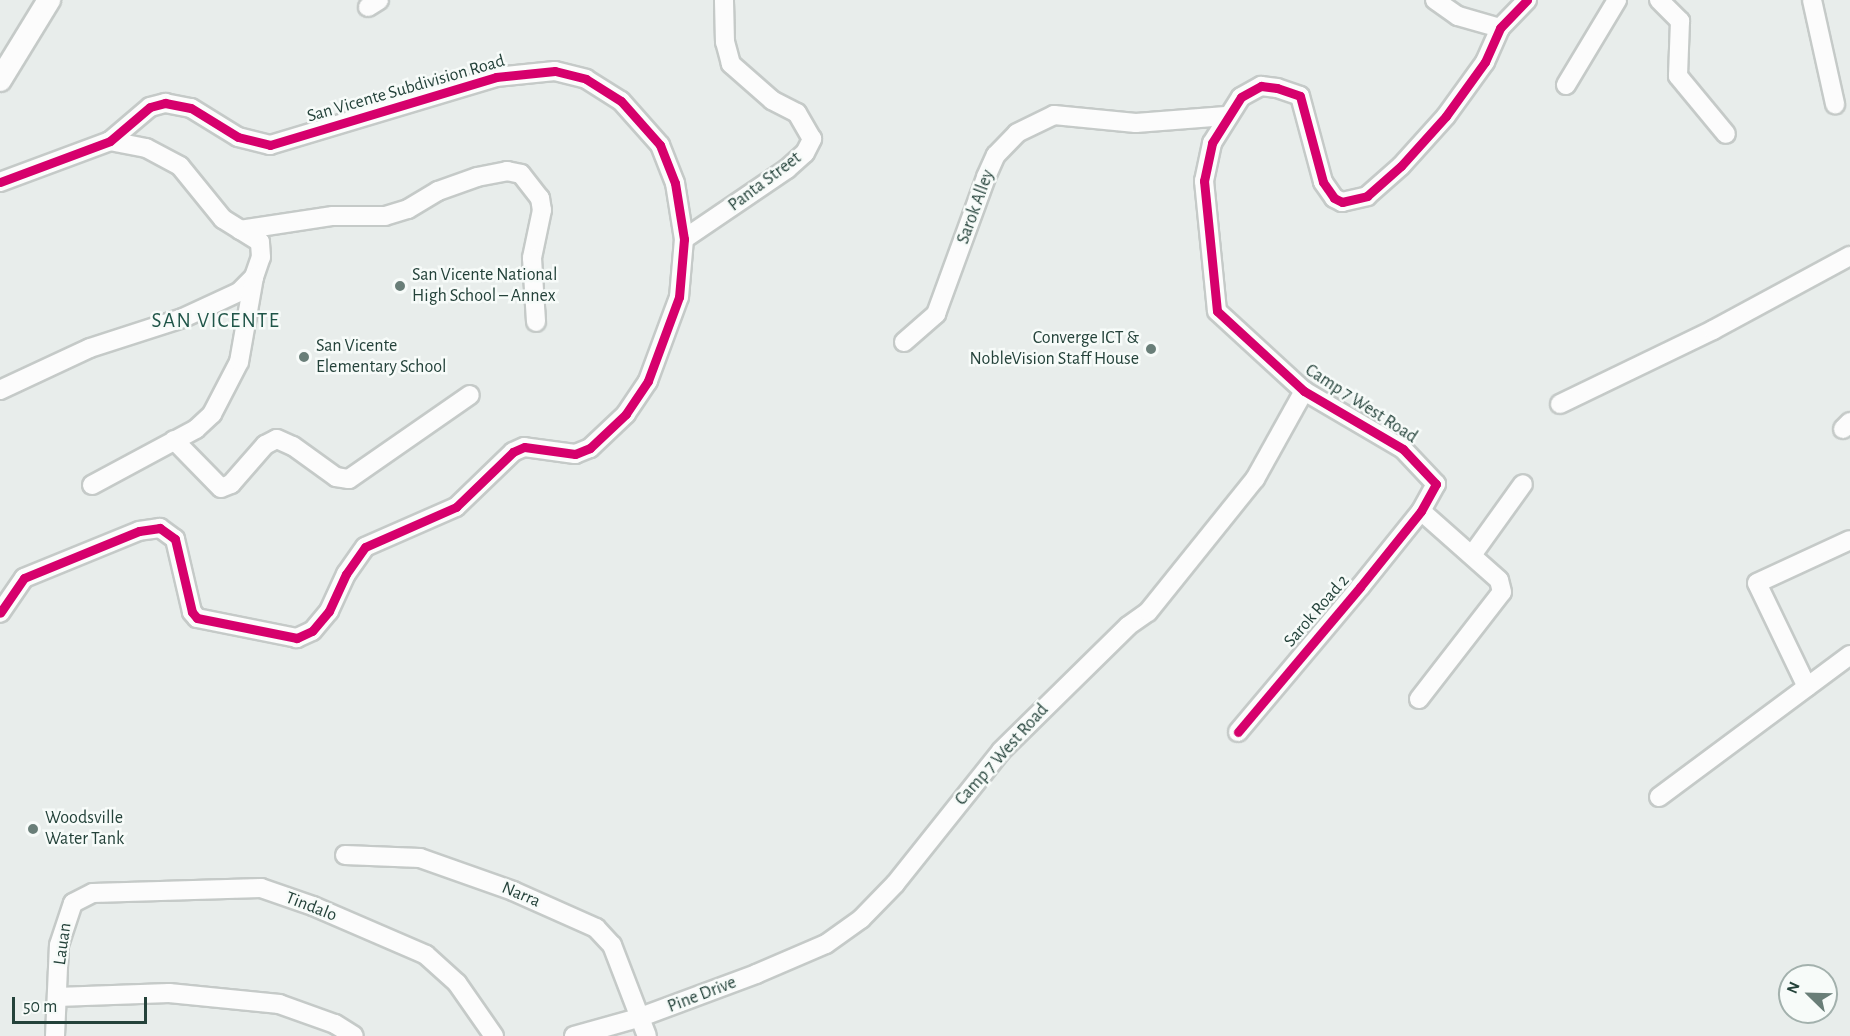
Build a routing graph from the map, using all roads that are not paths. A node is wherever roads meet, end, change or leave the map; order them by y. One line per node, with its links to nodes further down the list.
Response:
1 (49, 0): 9 (street)
2 (724, 0): 17 (street, Panta Street)
3 (1435, 0): 8 (street)
4 (1527, 0): 8 (street, Camp 7 West Road)
5 (1617, 0): 10 (street)
6 (1659, 0): 13 (street)
7 (1812, 0): 11 (street)
8 (1500, 28): 12 (street, Camp 7 West Road)
9 (0, 80)
10 (1566, 85)
11 (1835, 104)
12 (1226, 116): 21 (street, Sarok Alley); 23 (street, Camp 7 West Road)
13 (1726, 134)
14 (110, 141): 15 (street, San Vicente Subdivision Road); 16 (street); 17 (street, San Vicente Subdivision Road)
15 (0, 182)
16 (240, 230): 19 (street); 20 (street)
17 (684, 239): 32 (street, San Vicente Subdivision Road)
18 (1850, 256): 25 (street)
19 (254, 277): 22 (street); 26 (street)
20 (536, 322)
21 (904, 342)
22 (0, 390)
23 (1304, 391): 29 (street, Camp 7 West Road); 40 (street, Camp 7 West Road)
24 (470, 395): 26 (street)
25 (1560, 404)
26 (174, 440): 28 (street)
27 (1523, 484): 31 (street)
28 (92, 485)
29 (1420, 511): 31 (street); 36 (street, Sarok Road 2)
30 (1850, 540): 34 (street)
31 (1472, 555): 35 (street)
32 (0, 613)
33 (1850, 655): 34 (street)
34 (1807, 687): 37 (street)
35 (1419, 699)
36 (1238, 732)
37 (1659, 797)
38 (345, 855): 42 (street, Narra)
39 (84, 896): 41 (street, Lauan); 45 (street, Tindalo)
40 (826, 944): 42 (street, Pine Drive)
41 (57, 997): 43 (street, Lauan); 44 (street)
42 (638, 1018): 46 (street, Pine Drive); 47 (street, Narra)
43 (55, 1036)
44 (354, 1036)
45 (494, 1036)
46 (574, 1036)
47 (647, 1036)

